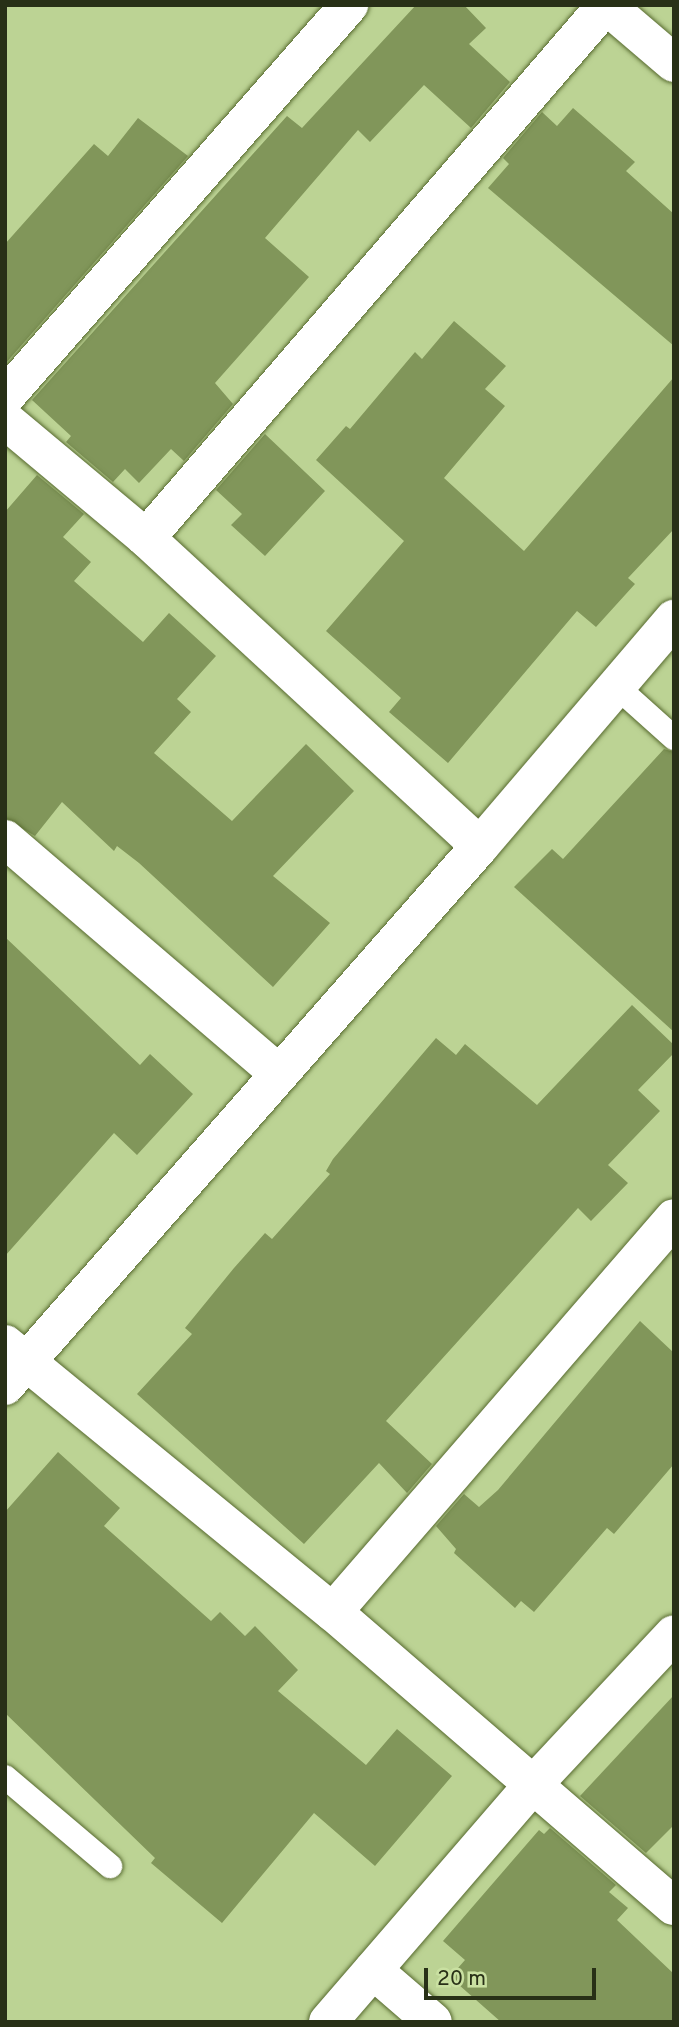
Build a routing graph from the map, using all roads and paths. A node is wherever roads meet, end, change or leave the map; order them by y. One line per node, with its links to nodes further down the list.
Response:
1 (349, 5): 4 (street)
2 (606, 5): 3 (street); 6 (street)
3 (674, 63)
4 (5, 397)
5 (5, 420): 6 (street)
6 (146, 538): 11 (street)
7 (674, 619): 8 (street)
8 (616, 686): 9 (lane); 11 (street)
9 (674, 738)
10 (5, 839): 12 (street)
11 (480, 846): 12 (street)
12 (279, 1074): 14 (street)
13 (674, 1218): 15 (street)
14 (12, 1364): 15 (street)
15 (333, 1612): 18 (street)
16 (674, 1634): 18 (street)
17 (5, 1777): 19 (lane)
18 (531, 1787): 20 (street); 21 (street)
19 (110, 1866)
20 (674, 1906)
21 (373, 1970): 22 (street); 23 (street)
22 (328, 2022)
23 (433, 2022)

